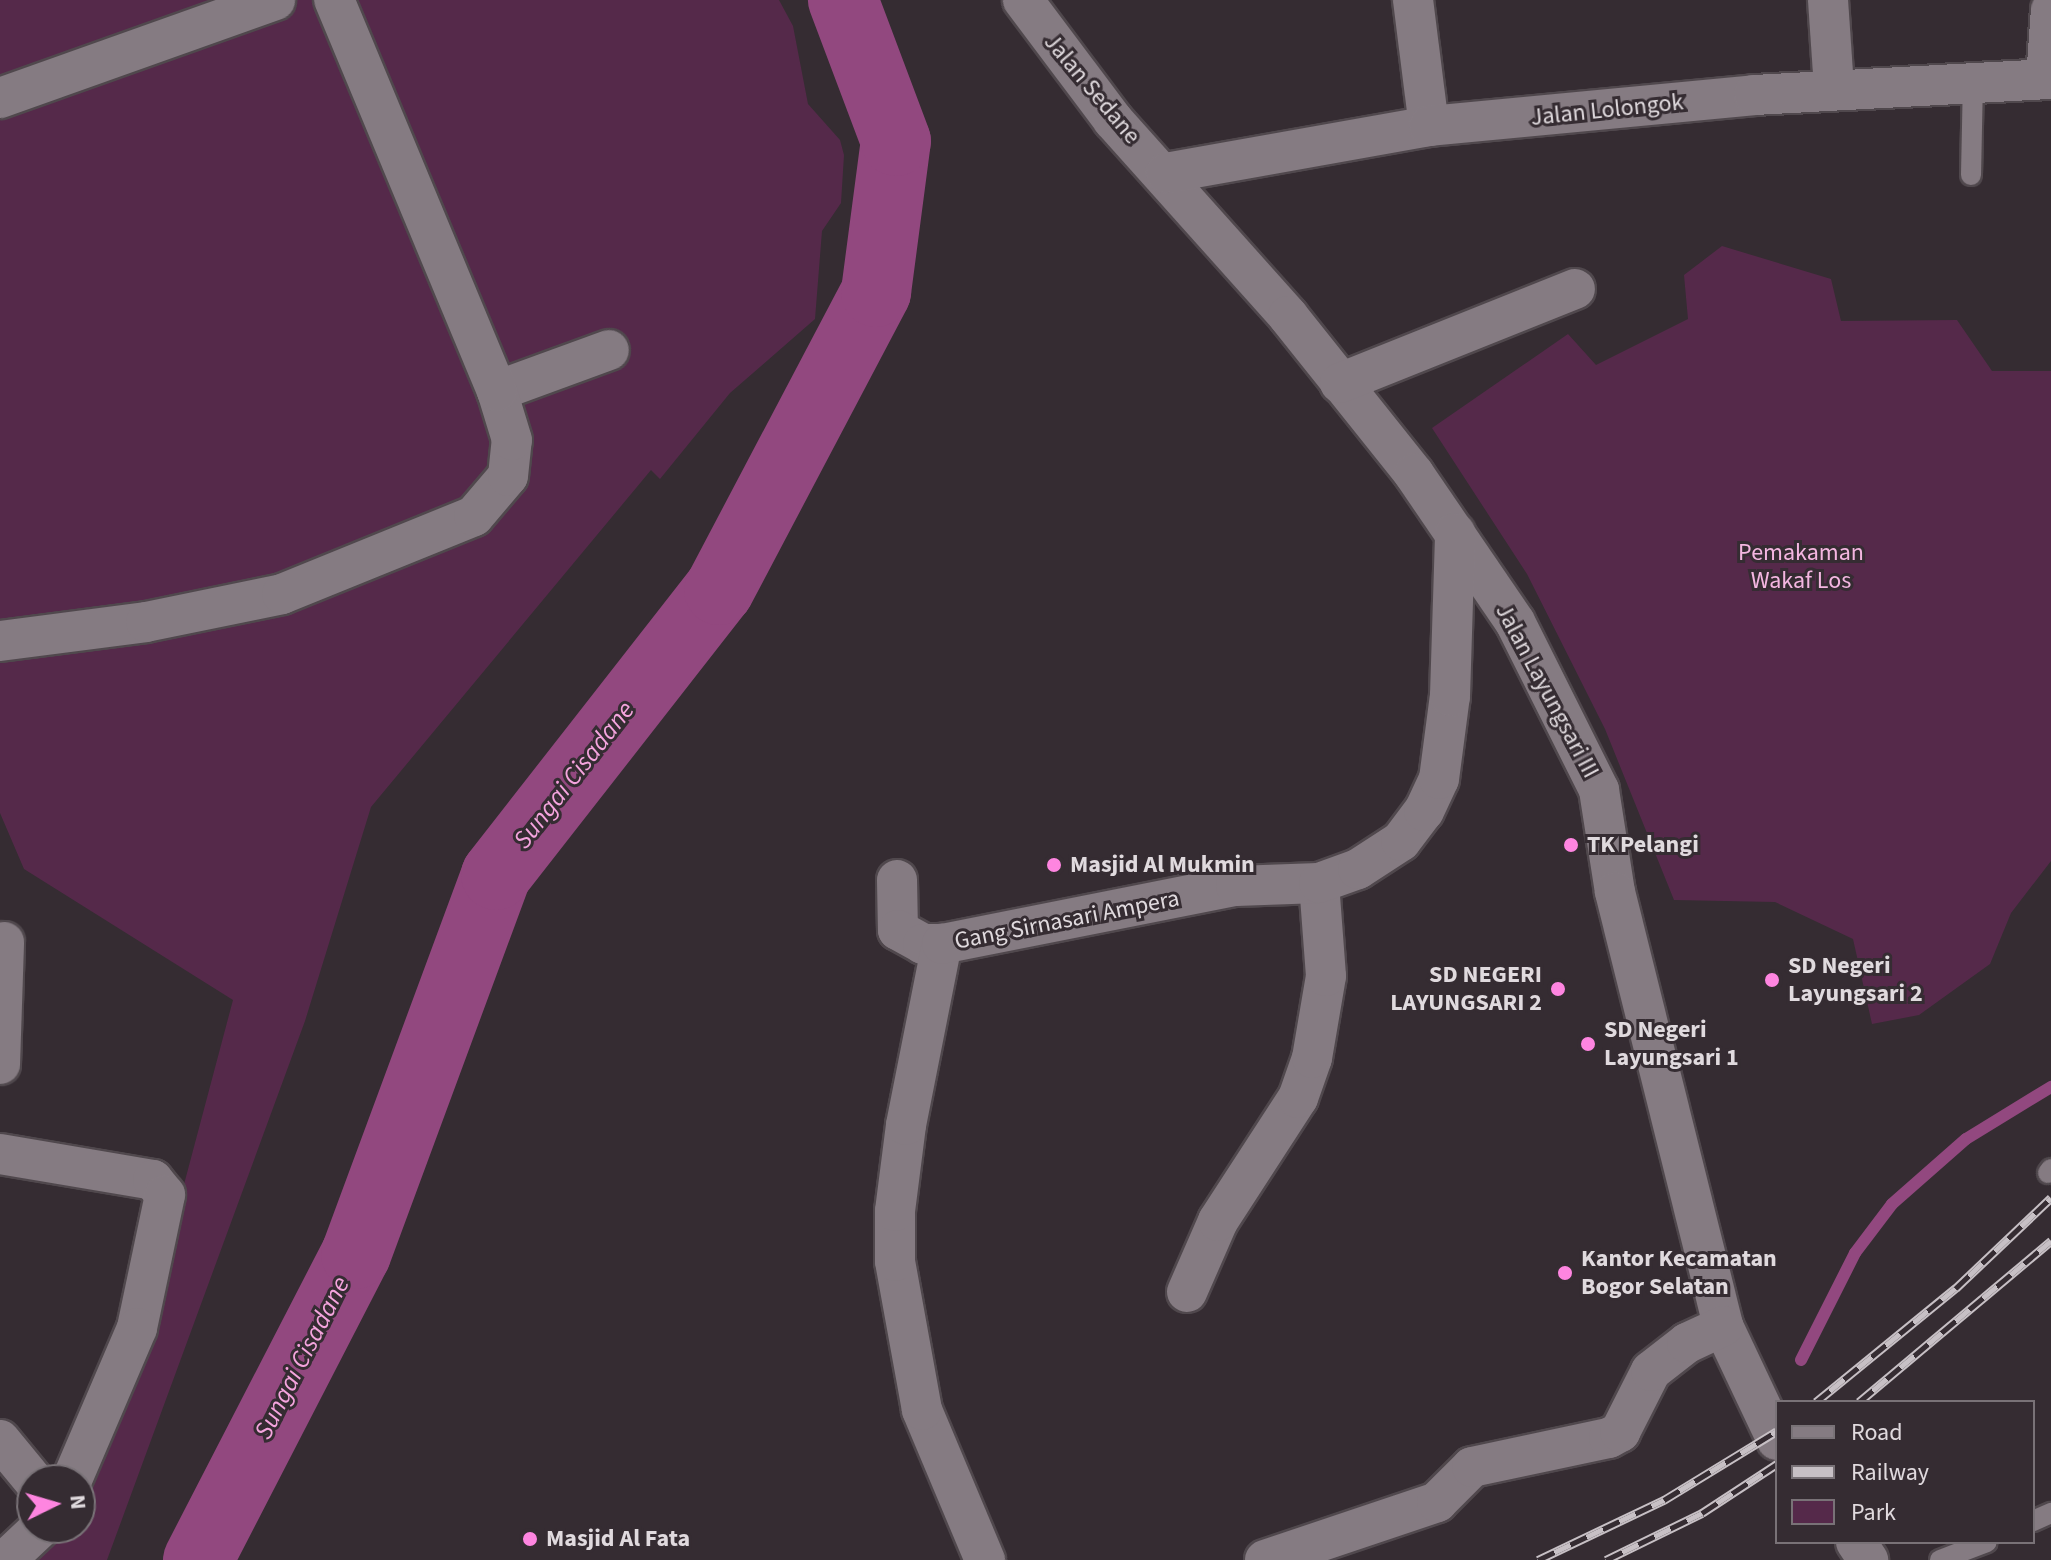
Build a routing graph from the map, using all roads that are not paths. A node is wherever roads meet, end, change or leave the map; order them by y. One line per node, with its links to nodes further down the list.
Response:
1 (275, 0): 10 (street)
2 (334, 0): 17 (street)
3 (1023, 0): 12 (street, Jalan Sedane)
4 (1413, 0): 11 (street)
5 (1828, 0): 9 (street)
6 (2051, 10): 7 (street)
7 (2048, 79): 8 (street, Jalan Lolongok)
8 (1973, 81): 9 (street, Jalan Lolongok); 13 (lane)
9 (1834, 89): 11 (street, Jalan Lolongok)
10 (0, 98)
11 (1429, 126): 12 (street, Jalan Lolongok)
12 (1166, 173): 16 (street, Jalan Layungsari III)
13 (1971, 175)
14 (1575, 289): 16 (street)
15 (609, 350): 17 (street)
16 (1340, 383): 18 (street, Jalan Layungsari III)
17 (497, 391): 19 (street)
18 (1455, 533): 21 (street, Gang Sirnasari Ampera); 27 (street, Jalan Layungsari III)
19 (0, 641)
20 (897, 880): 23 (street)
21 (1319, 883): 23 (street, Gang Sirnasari Ampera); 26 (street)
22 (4, 942): 24 (street)
23 (942, 944): 35 (street, Gang Sirnasari Ampera)
24 (0, 1064)
25 (0, 1154): 31 (street)
26 (1187, 1292)
27 (1723, 1326): 28 (street, Jalan Layungsari III); 36 (street)
28 (1775, 1436)
29 (0, 1440): 30 (street)
30 (20, 1464)
31 (79, 1464)
32 (23, 1544): 34 (street)
33 (1982, 1544): 37 (lane)
34 (6, 1560)
35 (985, 1560)
36 (1265, 1560)
37 (1940, 1560)

